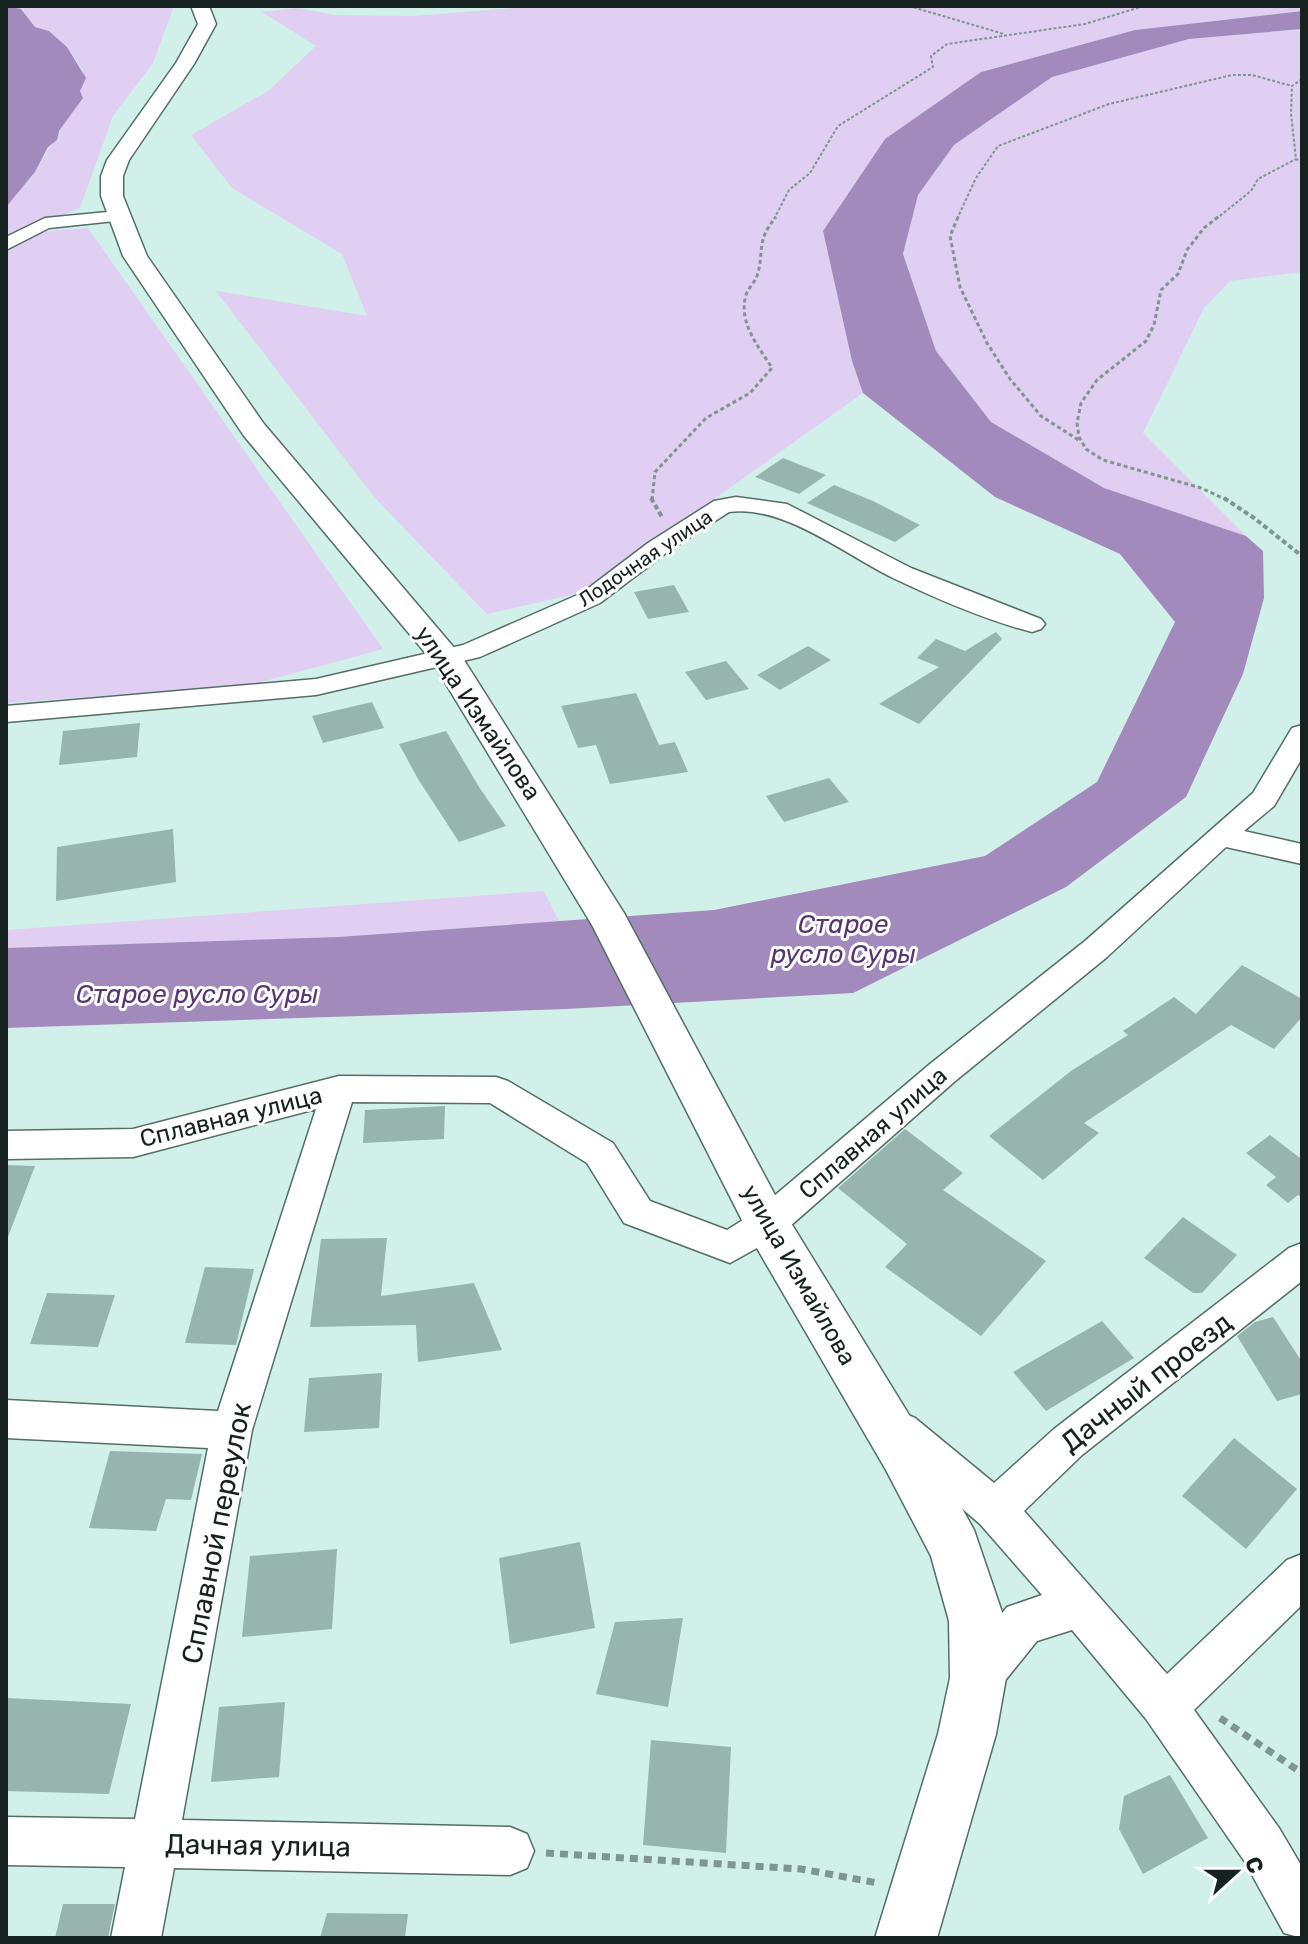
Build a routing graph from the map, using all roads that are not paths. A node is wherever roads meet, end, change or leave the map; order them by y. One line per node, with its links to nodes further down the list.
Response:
1 (200, 6): 2 (main road, улица Измайлова)
2 (118, 216): 3 (street); 5 (main road, улица Измайлова)
3 (6, 244)
4 (1032, 624): 5 (street, Лодочная улица)
5 (446, 657): 6 (street, Лодочная улица); 12 (main road, улица Измайлова)
6 (6, 714)
7 (1302, 734): 8 (street, Сплавная улица)
8 (1220, 836): 9 (street); 12 (street, Сплавная улица)
9 (1302, 854)
10 (339, 1089): 11 (street, Сплавная улица); 12 (street, Сплавная улица); 15 (street, Сплавной переулок)
11 (6, 1145)
12 (767, 1224): 16 (main road, улица Измайлова)
13 (1302, 1259): 17 (street, Дачный проезд)
14 (6, 1419): 15 (street)
15 (232, 1430): 23 (street, Сплавной переулок)
16 (892, 1434): 17 (street); 20 (main road, улица Измайлова)
17 (995, 1510): 19 (street)
18 (1302, 1575): 21 (street)
19 (1080, 1605): 20 (street); 21 (street)
20 (978, 1678): 26 (main road, улица Измайлова)
21 (1162, 1703): 25 (street)
22 (6, 1841): 23 (street, Дачная улица)
23 (156, 1843): 24 (street, Дачная улица); 27 (street, Сплавной переулок)
24 (510, 1851)
25 (1301, 1911)
26 (912, 1914)
27 (136, 1938)

